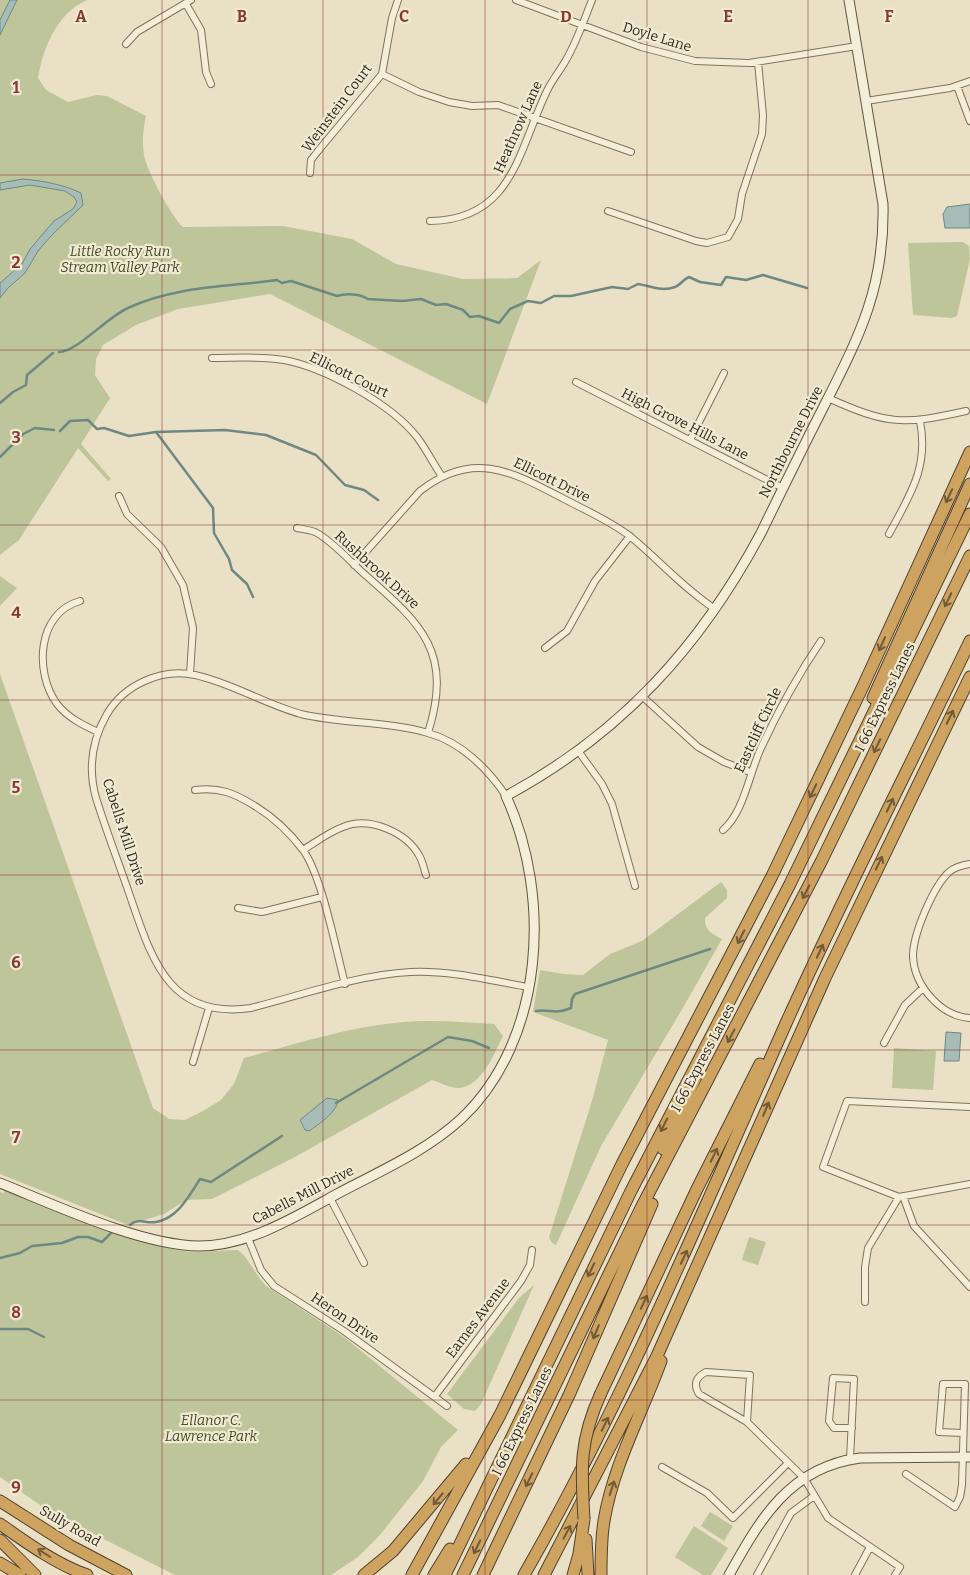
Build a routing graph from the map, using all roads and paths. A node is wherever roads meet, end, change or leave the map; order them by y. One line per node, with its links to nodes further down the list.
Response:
1 (398, 0): 10 (street, Weinstein Court)
2 (516, 0): 6 (street, Doyle Lane)
3 (592, 0): 6 (street, Heathrow Lane)
4 (849, 0): 8 (street, Northbourne Drive)
5 (189, 2): 7 (street); 12 (street)
6 (582, 25): 9 (street, Doyle Lane); 15 (street, Heathrow Lane)
7 (126, 44)
8 (857, 46): 9 (street, Doyle Lane); 14 (street, Northbourne Drive)
9 (758, 62): 19 (street)
10 (382, 74): 15 (street); 18 (street, Weinstein Court)
11 (970, 81): 13 (street)
12 (211, 84)
13 (956, 86): 14 (street); 16 (street)
14 (866, 101): 24 (street, Northbourne Drive)
15 (536, 118): 17 (street); 20 (street, Heathrow Lane)
16 (970, 121)
17 (631, 152)
18 (310, 173)
19 (608, 210)
20 (430, 220)
21 (212, 358): 29 (street, Ellicott Court)
22 (724, 373): 27 (street)
23 (576, 382): 27 (street, High Grove Hills Lane)
24 (828, 398): 26 (street); 31 (street, Northbourne Drive)
25 (966, 410): 26 (street)
26 (920, 421): 35 (street)
27 (690, 440): 31 (street, High Grove Hills Lane)
28 (970, 452): 83 (highway, one-way to 83)
29 (442, 476): 36 (street, Ellicott Drive); 38 (street, Ellicott Drive)
30 (970, 484): 53 (highway)
31 (783, 488): 40 (street, Northbourne Drive)
32 (119, 496): 44 (street)
33 (970, 514): 53 (highway)
34 (297, 528): 38 (street, Rushbrook Drive)
35 (889, 534)
36 (630, 536): 40 (street, Ellicott Drive); 43 (street)
37 (970, 556): 71 (highway, I 66 Express Lanes, one-way to 71)
38 (354, 565): 48 (street, Rushbrook Drive)
39 (80, 601): 47 (street)
40 (715, 609): 46 (street, Northbourne Drive)
41 (821, 641): 50 (street, Eastcliff Circle)
42 (970, 641): 64 (highway, one-way to 42)
43 (546, 648)
44 (190, 674): 47 (street, Cabells Mill Drive); 48 (street, Cabells Mill Drive)
45 (970, 677): 79 (highway, one-way to 45)
46 (643, 697): 49 (street, Northbourne Drive); 50 (street)
47 (98, 732): 65 (street, Cabells Mill Drive)
48 (428, 733): 52 (street, Cabells Mill Drive)
49 (579, 752): 52 (street, Northbourne Drive); 58 (street)
50 (750, 772): 54 (street, Eastcliff Circle)
51 (195, 790): 55 (street)
52 (506, 796): 62 (street, Cabells Mill Drive)
53 (819, 826): 67 (highway)
54 (723, 830)
55 (303, 850): 57 (street); 59 (street)
56 (970, 864): 63 (street)
57 (426, 875)
58 (635, 886)
59 (322, 897): 60 (street); 61 (street)
60 (238, 908)
61 (345, 984): 62 (street, Cabells Mill Drive); 65 (street, Cabells Mill Drive)
62 (528, 987): 75 (street, Cabells Mill Drive)
63 (923, 988): 66 (street); 68 (street)
64 (799, 995): 102 (highway, one-way to 64, bridge); 117 (highway, one-way to 64)
65 (209, 1008): 69 (street)
66 (970, 1018)
67 (711, 1036): 96 (highway, one-way to 96); 98 (highway)
68 (884, 1043)
69 (193, 1062)
70 (970, 1107): 74 (street)
71 (692, 1110): 98 (highway, I 66 Express Lanes); 116 (highway, one-way to 116)
72 (0, 1183): 76 (street, Cabells Mill Drive)
73 (970, 1184): 74 (street)
74 (901, 1196): 80 (street); 81 (street)
75 (330, 1198): 76 (street, Cabells Mill Drive); 78 (street)
76 (248, 1238): 82 (street, Heron Drive)
77 (532, 1250): 82 (street, Eames Avenue)
78 (364, 1263)
79 (691, 1282): 105 (highway, one-way to 79); 118 (highway, one-way to 79)
80 (970, 1287)
81 (865, 1302)
82 (435, 1396): 84 (street, Heron Drive)
83 (506, 1402): 111 (highway, one-way to 111); 112 (highway)
84 (447, 1406)
85 (747, 1422): 85 (street); 90 (street)
86 (852, 1428): 86 (street); 89 (street)
87 (963, 1434): 87 (street); 88 (street)
88 (966, 1457): 89 (street); 92 (street)
89 (850, 1459): 93 (street)
90 (788, 1463): 91 (street); 93 (street)
91 (662, 1467)
92 (906, 1474)
93 (804, 1478): 94 (street); 121 (street)
94 (814, 1496): 100 (street); 122 (street)
95 (0, 1501): 101 (highway, Sully Road)
96 (479, 1503): 113 (highway); 114 (highway)
97 (0, 1524): 104 (highway, one-way to 97)
98 (488, 1524): 115 (highway, I 66 Express Lanes, one-way to 115)
99 (0, 1540): 107 (highway)
100 (870, 1546): 123 (street); 124 (street)
101 (82, 1552): 109 (highway, Sully Road); 110 (highway)
102 (583, 1554): 119 (highway); 120 (highway)
103 (0, 1562): 106 (highway)
104 (78, 1573): 108 (highway)
105 (601, 1574)
106 (20, 1575)
107 (35, 1575)
108 (88, 1575)
109 (126, 1575)
110 (134, 1575)
111 (364, 1575)
112 (412, 1575)
113 (434, 1575)
114 (445, 1575)
115 (463, 1575)
116 (483, 1575)
117 (524, 1575)
118 (544, 1575)
119 (573, 1575)
120 (588, 1575)
121 (729, 1575)
122 (757, 1575)
123 (855, 1575)
124 (895, 1575)

